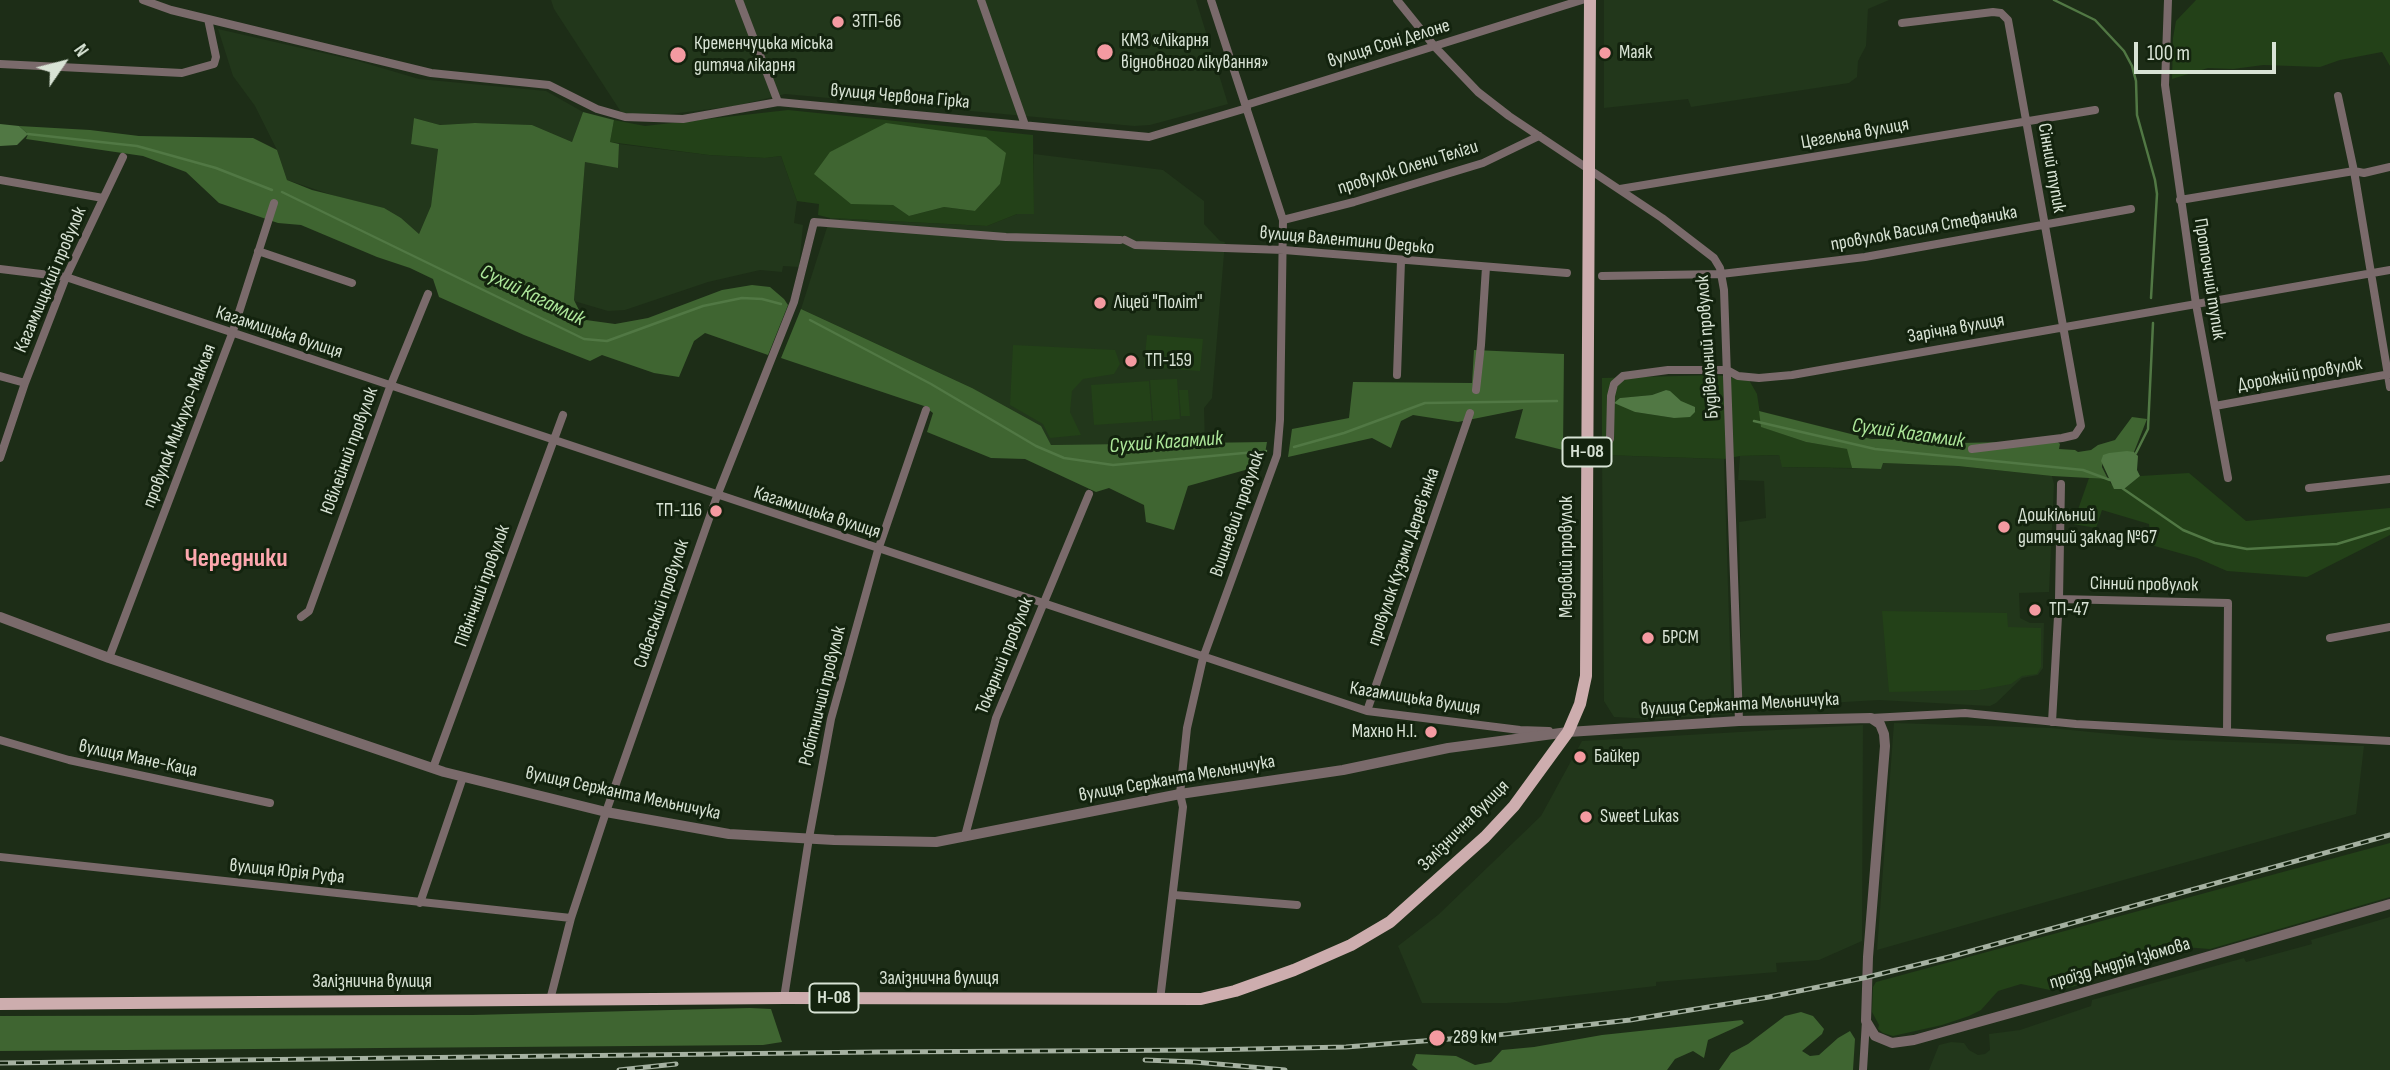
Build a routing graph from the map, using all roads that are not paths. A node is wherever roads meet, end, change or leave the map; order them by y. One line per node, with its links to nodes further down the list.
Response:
1 (143, 0): 9 (street, вулиця Червона Гірка)
2 (739, 0): 14 (street)
3 (981, 0): 18 (street)
4 (1211, 0): 15 (street, Вишневий провулок)
5 (1397, 0): 11 (street, Будівельний провулок)
6 (1582, 0): 11 (street, вулиця Соні Делоне)
7 (1590, 0): 22 (main road, Н-08)
8 (2168, 0): 27 (street, Проточний тупик)
9 (208, 19): 12 (street); 14 (street, вулиця Червона Гірка)
10 (1902, 23): 17 (street, Сінний тупик)
11 (1435, 47): 15 (street, вулиця Соні Делоне); 19 (street, Будівельний провулок)
12 (0, 64)
13 (2338, 96): 23 (street)
14 (778, 102): 18 (street, вулиця Червона Гірка)
15 (1246, 106): 18 (street, вулиця Червона Гірка); 30 (street, Вишневий провулок)
16 (2095, 110): 17 (street, Цегельна вулиця)
17 (2026, 120): 25 (street, Цегельна вулиця); 32 (street, Сінний тупик)
18 (1025, 125)
19 (1539, 136): 22 (street, Будівельний провулок); 30 (street, провулок Олени Теліги)
20 (123, 157): 26 (street, Кагамлицький провулок)
21 (2390, 167): 23 (street)
22 (1588, 168): 25 (street, Будівельний провулок); 64 (main road, Медовий провулок / Н-08)
23 (2354, 171): 27 (street); 40 (street)
24 (0, 180): 26 (street)
25 (1620, 189): 41 (street, Будівельний провулок)
26 (103, 198): 43 (street, Кагамлицький провулок)
27 (2180, 200): 46 (street, Проточний тупик)
28 (274, 203): 33 (street, провулок Миклухо-Маклая)
29 (2131, 209): 32 (street, провулок Василя Стефаника)
30 (1283, 220): 34 (street, Вишневий провулок)
31 (814, 222): 34 (street, вулиця Валентини Федько); 70 (street, Сиваський провулок)
32 (2045, 223): 41 (street, провулок Василя Стефаника); 47 (street, Сінний тупик)
33 (258, 250): 44 (street); 48 (street, провулок Миклухо-Маклая)
34 (1284, 250): 35 (street, вулиця Валентини Федько); 79 (street, Вишневий провулок)
35 (1401, 261): 36 (street, вулиця Валентини Федько); 51 (street)
36 (1486, 267): 39 (street, вулиця Валентини Федько); 56 (street)
37 (0, 269): 43 (street, Кагамлицька вулиця)
38 (2390, 270): 40 (street, Зарічна вулиця)
39 (1567, 273)
40 (2372, 273): 46 (street, Зарічна вулиця); 50 (street)
41 (1721, 274): 42 (street); 49 (street, Будівельний провулок)
42 (1602, 276)
43 (66, 277): 48 (street, Кагамлицька вулиця); 53 (street, Кагамлицький провулок)
44 (352, 283)
45 (428, 294): 54 (street, Ювілейний провулок)
46 (2196, 304): 47 (street, Зарічна вулиця); 57 (street, Проточний тупик)
47 (2064, 327): 49 (street, Зарічна вулиця); 62 (street, Сінний тупик)
48 (232, 334): 54 (street, Кагамлицька вулиця); 78 (street, провулок Миклухо-Маклая)
49 (1727, 370): 64 (street, Зарічна вулиця); 82 (street, Будівельний провулок)
50 (2389, 374): 55 (street); 57 (street, Дорожній провулок)
51 (1397, 375)
52 (0, 376): 53 (street)
53 (25, 383): 63 (street, Кагамлицький провулок)
54 (390, 387): 61 (street, Кагамлицька вулиця); 75 (street, Ювілейний провулок)
55 (2390, 387)
56 (1476, 390)
57 (2215, 406): 65 (street, Проточний тупик)
58 (926, 410): 71 (street, Робітничий провулок)
59 (1470, 412): 80 (street, провулок Кузьми Деревʼянка)
60 (563, 415): 61 (street, Північний провулок)
61 (553, 441): 70 (street, Кагамлицька вулиця); 88 (street, Північний провулок)
62 (1972, 449)
63 (0, 457)
64 (1587, 458): 84 (main road, Медовий провулок / Н-08)
65 (2228, 478)
66 (2390, 480): 68 (street)
67 (2061, 484): 72 (street)
68 (2309, 488)
69 (1089, 494): 73 (street, Токарний провулок)
70 (717, 496): 71 (street, Кагамлицька вулиця); 92 (street, Сиваський провулок)
71 (878, 550): 73 (street, Кагамлицька вулиця); 94 (street, Робітничий провулок)
72 (2059, 599): 83 (street); 85 (street, Сінний провулок)
73 (1043, 605): 79 (street, Кагамлицька вулиця); 93 (street, Токарний провулок)
74 (0, 617): 78 (street, вулиця Сержанта Мельничука)
75 (301, 617)
76 (2390, 627): 77 (street)
77 (2330, 638)
78 (109, 658): 88 (street, вулиця Сержанта Мельничука)
79 (1203, 658): 80 (street, Кагамлицька вулиця); 90 (street, Вишневий провулок)
80 (1367, 711): 84 (street, Кагамлицька вулиця)
81 (1871, 718): 82 (street, вулиця Сержанта Мельничука); 83 (street, вулиця Сержанта Мельничука); 105 (street)
82 (1739, 721): 84 (street, вулиця Сержанта Мельничука)
83 (2052, 722): 85 (street, вулиця Сержанта Мельничука)
84 (1568, 732): 90 (street, вулиця Сержанта Мельничука); 103 (main road, Залізнична вулиця / Н-08)
85 (2227, 732): 87 (street, вулиця Сержанта Мельничука)
86 (0, 740): 91 (street, вулиця Мане-Каца)
87 (2390, 741)
88 (433, 768): 89 (street, вулиця Сержанта Мельничука)
89 (463, 777): 92 (street, вулиця Сержанта Мельничука); 97 (street)
90 (1180, 794): 93 (street, вулиця Сержанта Мельничука); 96 (street, Вишневий провулок)
91 (270, 803)
92 (607, 812): 94 (street, вулиця Сержанта Мельничука); 100 (street, Сиваський провулок)
93 (965, 836): 94 (street, вулиця Сержанта Мельничука)
94 (809, 838): 101 (street, Робітничий провулок)
95 (0, 857): 97 (street, вулиця Юрія Руфа)
96 (1174, 895): 99 (street); 103 (street, Вишневий провулок)
97 (420, 903): 100 (street, вулиця Юрія Руфа)
98 (2390, 904): 105 (street, проїзд Андрія Ізюмова)
99 (1297, 905)
100 (571, 918): 102 (street, Сиваський провулок)
101 (784, 998): 102 (main road, Залізнична вулиця / Н-08); 103 (main road, Залізнична вулиця / Н-08)
102 (550, 1000): 104 (main road, Залізнична вулиця / Н-08)
103 (1160, 1000)
104 (0, 1004)
105 (1866, 1021): 106 (street)
106 (1863, 1070)

